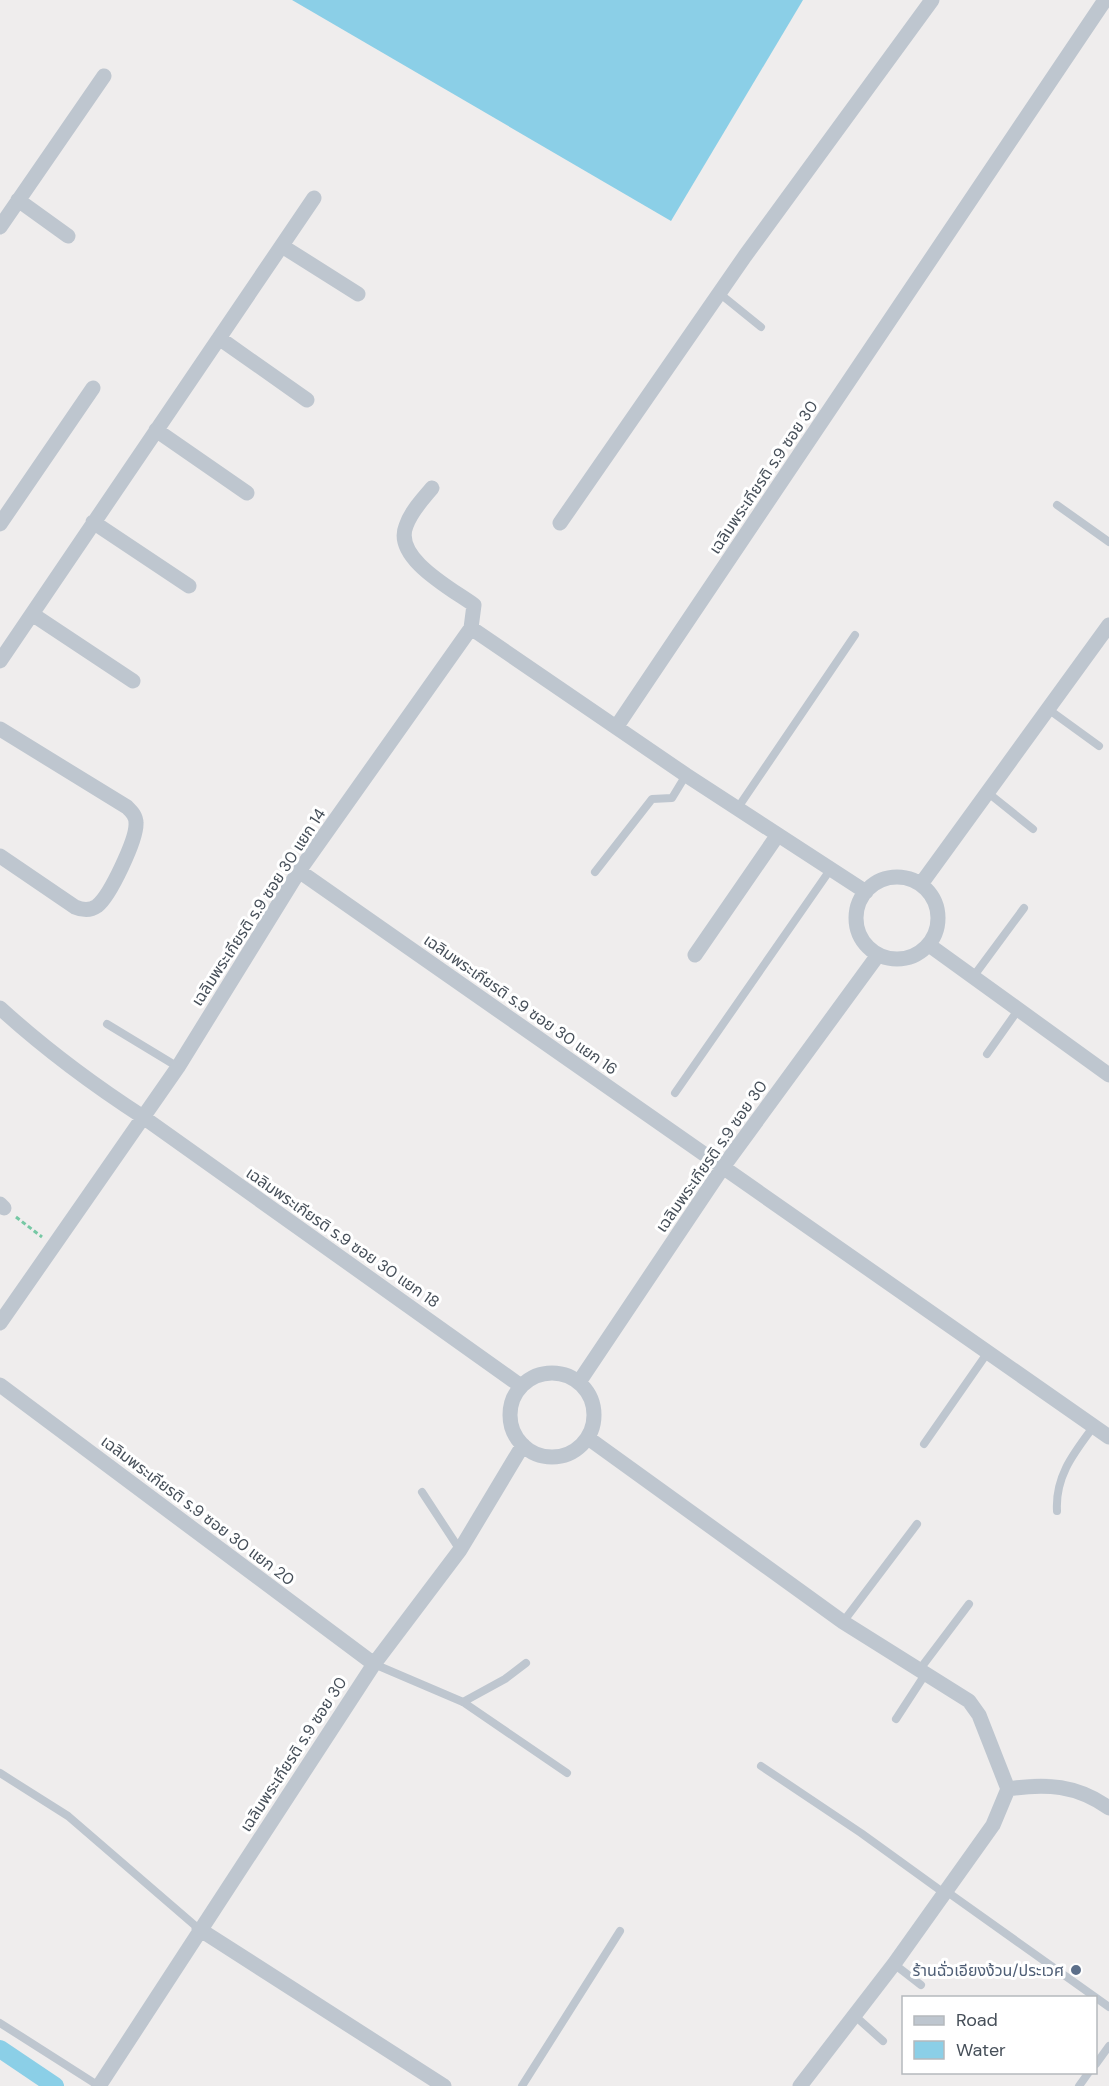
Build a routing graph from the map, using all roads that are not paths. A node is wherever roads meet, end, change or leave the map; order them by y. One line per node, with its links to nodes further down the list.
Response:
1 (932, 0): 10 (street)
2 (1105, 0): 31 (street, เฉลิมพระเกียรติ ร.9 ซอย 30)
3 (104, 76): 5 (street)
4 (314, 198): 8 (street)
5 (18, 200): 6 (street); 7 (street)
6 (0, 227)
7 (68, 236)
8 (282, 246): 9 (street); 12 (street)
9 (358, 294)
10 (719, 294): 11 (lane); 20 (street)
11 (761, 327)
12 (219, 338): 14 (street); 15 (street)
13 (93, 388): 21 (street)
14 (307, 400)
15 (156, 430): 17 (street); 19 (street)
16 (432, 488): 25 (street)
17 (247, 493)
18 (1057, 505): 22 (lane)
19 (93, 522): 23 (street); 24 (street)
20 (560, 523)
21 (0, 524)
22 (1109, 542)
23 (189, 586)
24 (32, 614): 28 (street); 29 (street)
25 (471, 628): 31 (street); 41 (street, เฉลิมพระเกียรติ ร.9 ซอย 30 แยก 14)
26 (1106, 634): 30 (street)
27 (855, 635): 36 (lane)
28 (1, 656)
29 (133, 681)
30 (1048, 709): 33 (lane); 35 (street)
31 (617, 726): 34 (street)
32 (0, 729): 39 (street)
33 (1099, 746)
34 (686, 776): 36 (street); 42 (lane)
35 (987, 792): 37 (lane); 43 (street)
36 (738, 809): 38 (street)
37 (1033, 829)
38 (777, 836): 40 (street); 47 (street)
39 (0, 856)
40 (830, 870): 44 (street); 56 (lane)
41 (299, 871): 54 (street, เฉลิมพระเกียรติ ร.9 ซอย 30 แยก 14); 58 (street, เฉลิมพระเกียรติ ร.9 ซอย 30 แยก 16)
42 (594, 872)
43 (921, 884): 44 (street); 46 (street)
44 (866, 892): 48 (street)
45 (1024, 908): 49 (lane)
46 (929, 945): 48 (street); 49 (street)
47 (695, 955)
48 (878, 955): 58 (street, เฉลิมพระเกียรติ ร.9 ซอย 30)
49 (973, 977): 51 (street)
50 (0, 1008): 57 (street, เฉลิมพระเกียรติ ร.9 ซอย 30 แยก 18)
51 (1018, 1010): 53 (lane); 55 (street)
52 (106, 1024): 54 (lane)
53 (987, 1054)
54 (178, 1067): 57 (street, เฉลิมพระเกียรติ ร.9 ซอย 30 แยก 14)
55 (1109, 1075)
56 (675, 1093)
57 (143, 1117): 59 (street, เฉลิมพระเกียรติ ร.9 ซอย 30 แยก 14); 63 (street, เฉลิมพระเกียรติ ร.9 ซอย 30 แยก 18)
58 (723, 1167): 60 (street, เฉลิมพระเกียรติ ร.9 ซอย 30 แยก 16); 61 (street, เฉลิมพระเกียรติ ร.9 ซอย 30)
59 (0, 1323)
60 (988, 1352): 64 (street, เฉลิมพระเกียรติ ร.9 ซอย 30 แยก 16); 67 (lane)
61 (579, 1382): 63 (street); 66 (street)
62 (0, 1385): 76 (street, เฉลิมพระเกียรติ ร.9 ซอย 30 แยก 20)
63 (521, 1386): 68 (street)
64 (1094, 1426): 65 (street, เฉลิมพระเกียรติ ร.9 ซอย 30 แยก 16); 70 (lane)
65 (1109, 1437)
66 (588, 1438): 68 (street); 74 (street)
67 (924, 1444)
68 (523, 1445): 72 (street, เฉลิมพระเกียรติ ร.9 ซอย 30)
69 (422, 1492): 72 (lane)
70 (1057, 1510)
71 (917, 1524): 74 (lane)
72 (460, 1550): 76 (street, เฉลิมพระเกียรติ ร.9 ซอย 30)
73 (969, 1604): 77 (lane)
74 (843, 1622): 77 (street)
75 (526, 1663): 78 (lane)
76 (374, 1664): 78 (lane); 86 (street, เฉลิมพระเกียรติ ร.9 ซอย 30)
77 (923, 1671): 79 (lane); 83 (street)
78 (463, 1702): 82 (lane)
79 (896, 1719)
80 (761, 1766): 85 (lane)
81 (0, 1773): 86 (lane)
82 (567, 1773)
83 (1008, 1789): 84 (street); 85 (street)
84 (1109, 1808)
85 (945, 1892): 88 (street); 90 (lane)
86 (199, 1929): 97 (street, เฉลิมพระเกียรติ ร.9 ซอย 30); 98 (street)
87 (620, 1931): 99 (lane)
88 (894, 1964): 89 (lane); 91 (street)
89 (921, 1985)
90 (1093, 1996)
91 (855, 2016): 93 (lane); 100 (street)
92 (0, 2023): 97 (lane)
93 (883, 2041)
94 (1109, 2046): 95 (lane)
95 (1097, 2061)
96 (1088, 2074): 101 (lane)
97 (99, 2086)
98 (444, 2086)
99 (522, 2086)
100 (801, 2086)
101 (1079, 2086)

